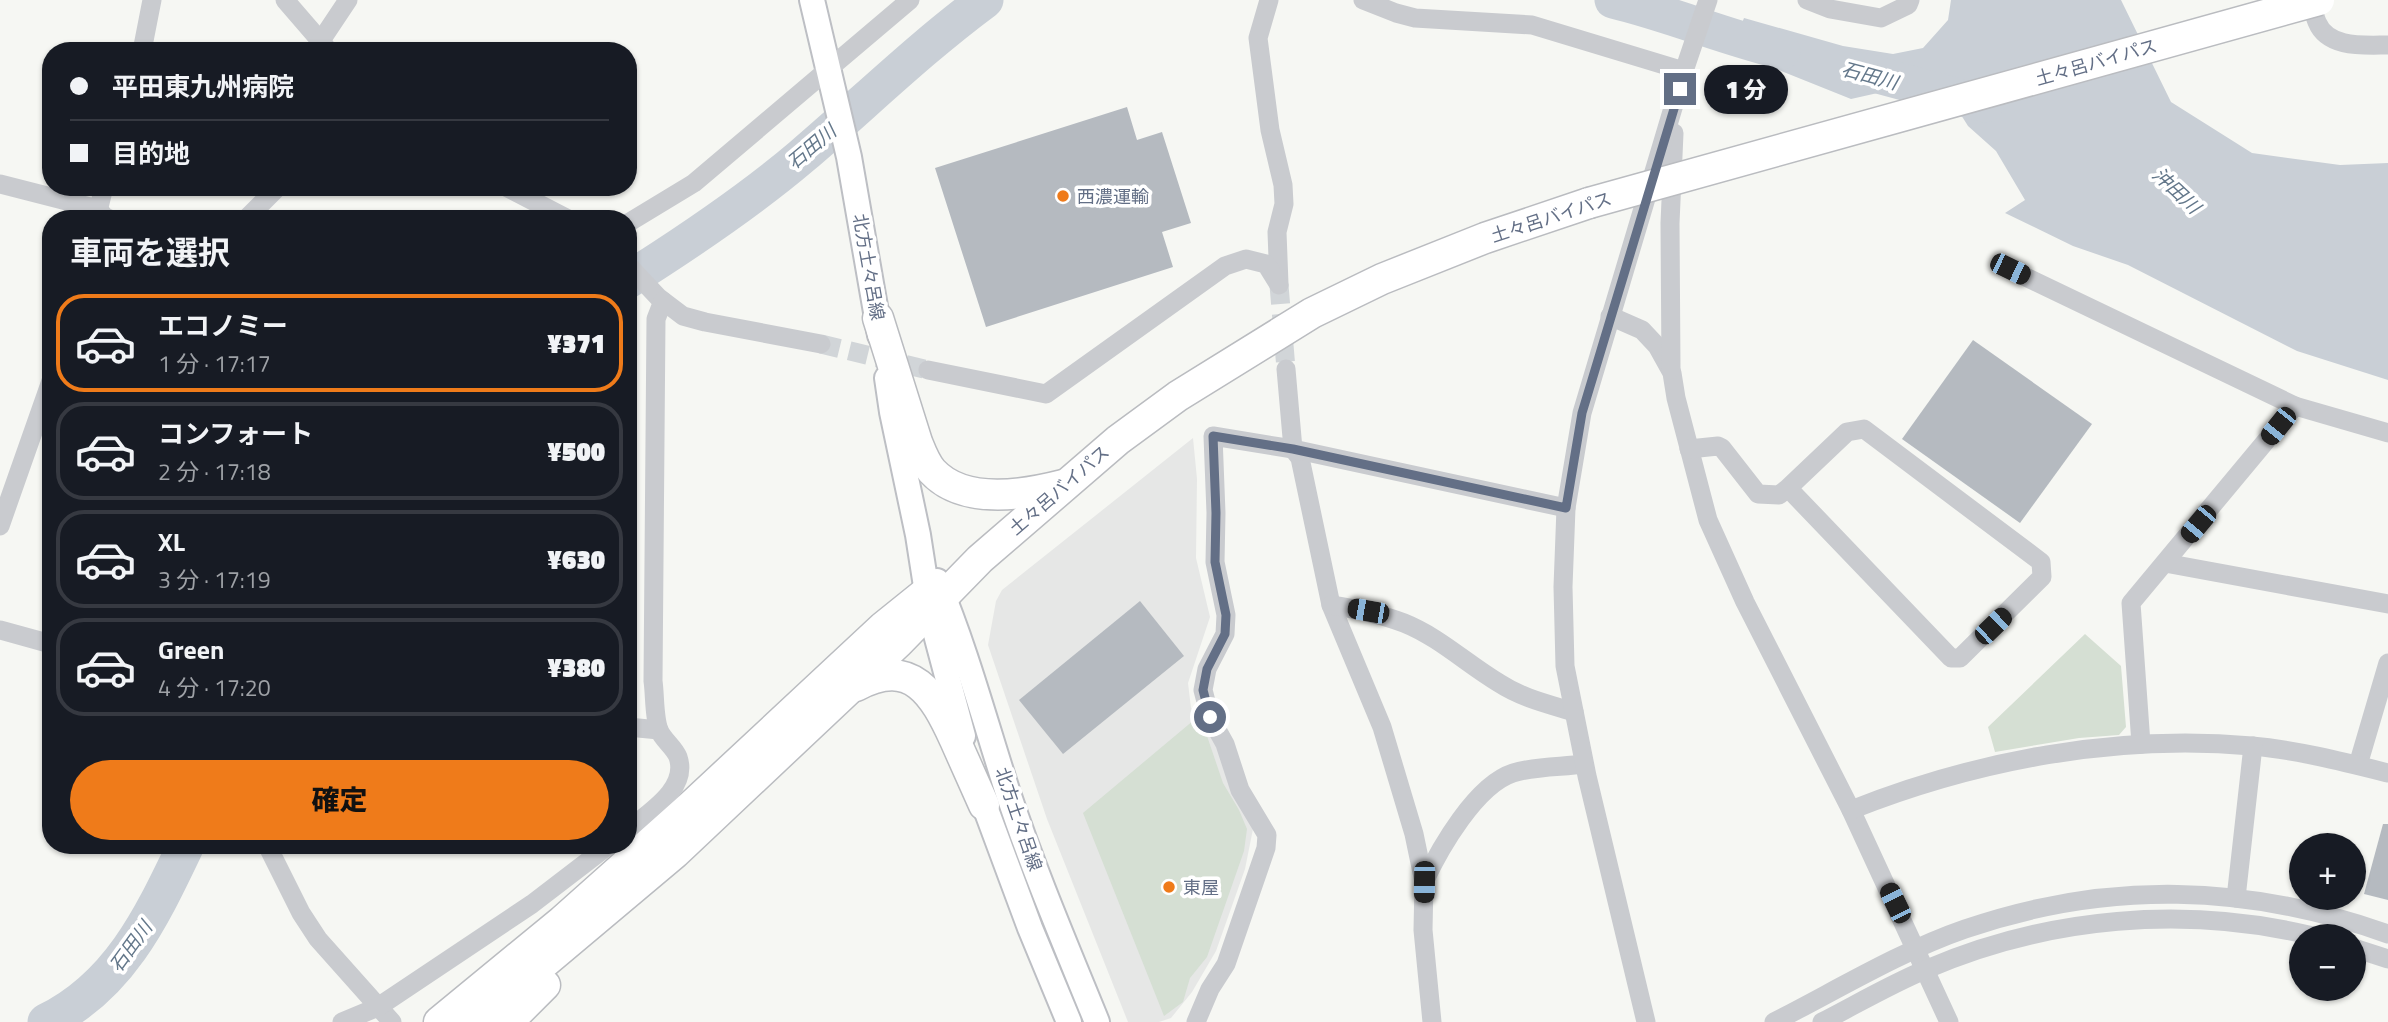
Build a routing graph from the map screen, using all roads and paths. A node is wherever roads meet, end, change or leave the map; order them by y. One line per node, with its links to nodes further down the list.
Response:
1 (152, 0): 13 (street)
2 (285, 0): 14 (street)
3 (348, 0): 15 (street)
4 (813, 0): 18 (main road, 北方土々呂線)
5 (910, 0): 18 (street)
6 (1269, 0): 34 (street)
7 (1363, 0): 17 (street)
8 (1708, 0): 17 (street)
9 (1807, 0): 10 (street)
10 (1910, 0)
11 (2312, 0): 16 (street)
12 (2319, 0): 41 (highway, 土々呂バイパス, bridge)
13 (144, 42)
14 (322, 42)
15 (327, 42)
16 (2388, 45)
17 (1687, 63): 19 (street)
18 (830, 77): 26 (street); 31 (main road, 北方土々呂線)
19 (1675, 107): 30 (street); 35 (street)
20 (0, 184): 23 (street)
21 (269, 196): 24 (street)
22 (523, 196): 25 (street)
23 (85, 210)
24 (255, 210)
25 (551, 210)
26 (637, 218)
27 (2010, 269): 36 (street)
28 (637, 274): 29 (street)
29 (661, 299): 32 (street); 55 (street)
30 (1610, 316): 35 (street); 43 (street)
31 (878, 318): 41 (highway); 46 (main road, 北方土々呂線)
32 (821, 344)
33 (1286, 369): 39 (street)
34 (928, 370)
35 (1671, 373): 40 (street)
36 (2295, 406): 38 (street); 45 (street)
37 (42, 407): 44 (street)
38 (2388, 433)
39 (1293, 449): 43 (street); 48 (street); 83 (street)
40 (1689, 449): 42 (street); 62 (street)
41 (1064, 485): 46 (highway, 土々呂バイパス)
42 (1788, 488): 42 (street)
43 (1566, 508): 53 (street)
44 (0, 526)
45 (2165, 563): 47 (street); 56 (street)
46 (935, 596): 52 (highway, 土々呂バイパス); 61 (main road, 北方土々呂線); 78 (highway, 土々呂バイパス); 82 (main road, 北方土々呂線)
47 (2388, 604)
48 (1331, 605): 53 (street); 67 (street)
49 (0, 630): 50 (street)
50 (42, 642)
51 (2388, 663): 59 (street)
52 (849, 690): 61 (highway); 64 (highway, 土々呂バイパス)
53 (1574, 712): 58 (street)
54 (637, 728): 55 (street)
55 (659, 730): 63 (street)
56 (2141, 744): 57 (street); 62 (street)
57 (2253, 746): 59 (street); 68 (street)
58 (1584, 764): 67 (street); 85 (street)
59 (2358, 765): 60 (street)
60 (2388, 773)
61 (984, 805): 81 (main road, 北方土々呂線)
62 (1851, 810): 71 (street)
63 (637, 822)
64 (675, 853): 79 (highway); 80 (highway)
65 (272, 854): 75 (street)
66 (596, 854): 75 (street)
67 (1424, 882): 84 (street)
68 (2236, 898): 70 (street); 71 (street)
69 (2289, 930): 74 (street)
70 (2388, 934)
71 (1917, 949): 74 (street); 86 (street)
72 (2366, 952): 73 (street)
73 (2388, 959)
74 (1927, 969): 87 (street); 88 (street)
75 (378, 1007): 76 (street); 77 (street)
76 (342, 1022)
77 (393, 1022)
78 (439, 1022)
79 (474, 1022)
80 (508, 1022)
81 (1069, 1022)
82 (1097, 1022)
83 (1196, 1022)
84 (1432, 1022)
85 (1646, 1022)
86 (1774, 1022)
87 (1822, 1022)
88 (1950, 1022)

